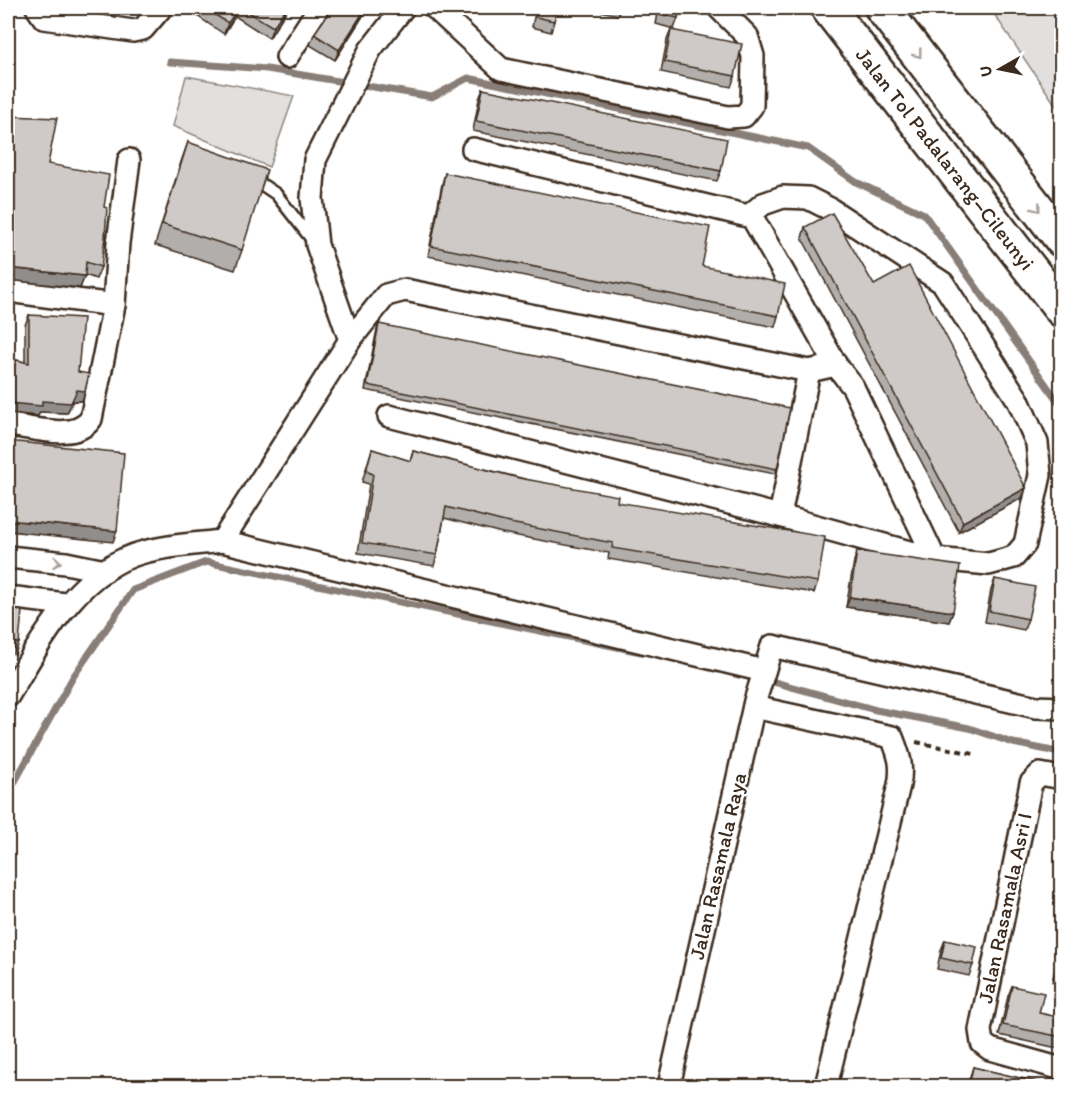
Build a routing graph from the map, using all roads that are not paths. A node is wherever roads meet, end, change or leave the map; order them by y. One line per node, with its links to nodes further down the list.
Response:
1 (37, 8): 2 (street)
2 (161, 8)
3 (319, 8): 9 (street)
4 (404, 8): 15 (street)
5 (435, 8): 6 (street)
6 (719, 8)
7 (828, 8): 18 (highway, Jalan Tol Padalarang–Cileunyi)
8 (882, 8): 14 (highway, Jalan Tol Padalarang–Cileunyi, one-way to 14)
9 (287, 57)
10 (473, 149): 13 (street)
11 (129, 160): 17 (street)
12 (242, 173): 15 (lane)
13 (750, 216): 20 (street); 27 (street)
14 (1062, 240)
15 (317, 245): 19 (street)
16 (8, 291): 17 (street)
17 (114, 304): 23 (street)
18 (1062, 310)
19 (350, 340): 21 (street); 25 (street)
20 (836, 365): 21 (street); 27 (street)
21 (809, 371): 24 (street)
22 (389, 416): 24 (street)
23 (8, 425)
24 (780, 516): 27 (street)
25 (222, 541): 28 (street); 31 (street)
26 (8, 557): 28 (street, one-way to 28)
27 (935, 559)
28 (105, 571): 30 (street)
29 (8, 597): 30 (street)
30 (65, 604): 32 (street)
31 (763, 674): 33 (street, Jalan Rasamala Raya); 34 (street, Jalan Rasamala Raya)
32 (8, 696)
33 (754, 704): 37 (street, Jalan Rasamala Raya); 38 (street)
34 (1062, 708)
35 (1062, 777): 36 (street, Jalan Rasamala Asri I)
36 (1062, 1069)
37 (669, 1086)
38 (826, 1086)

